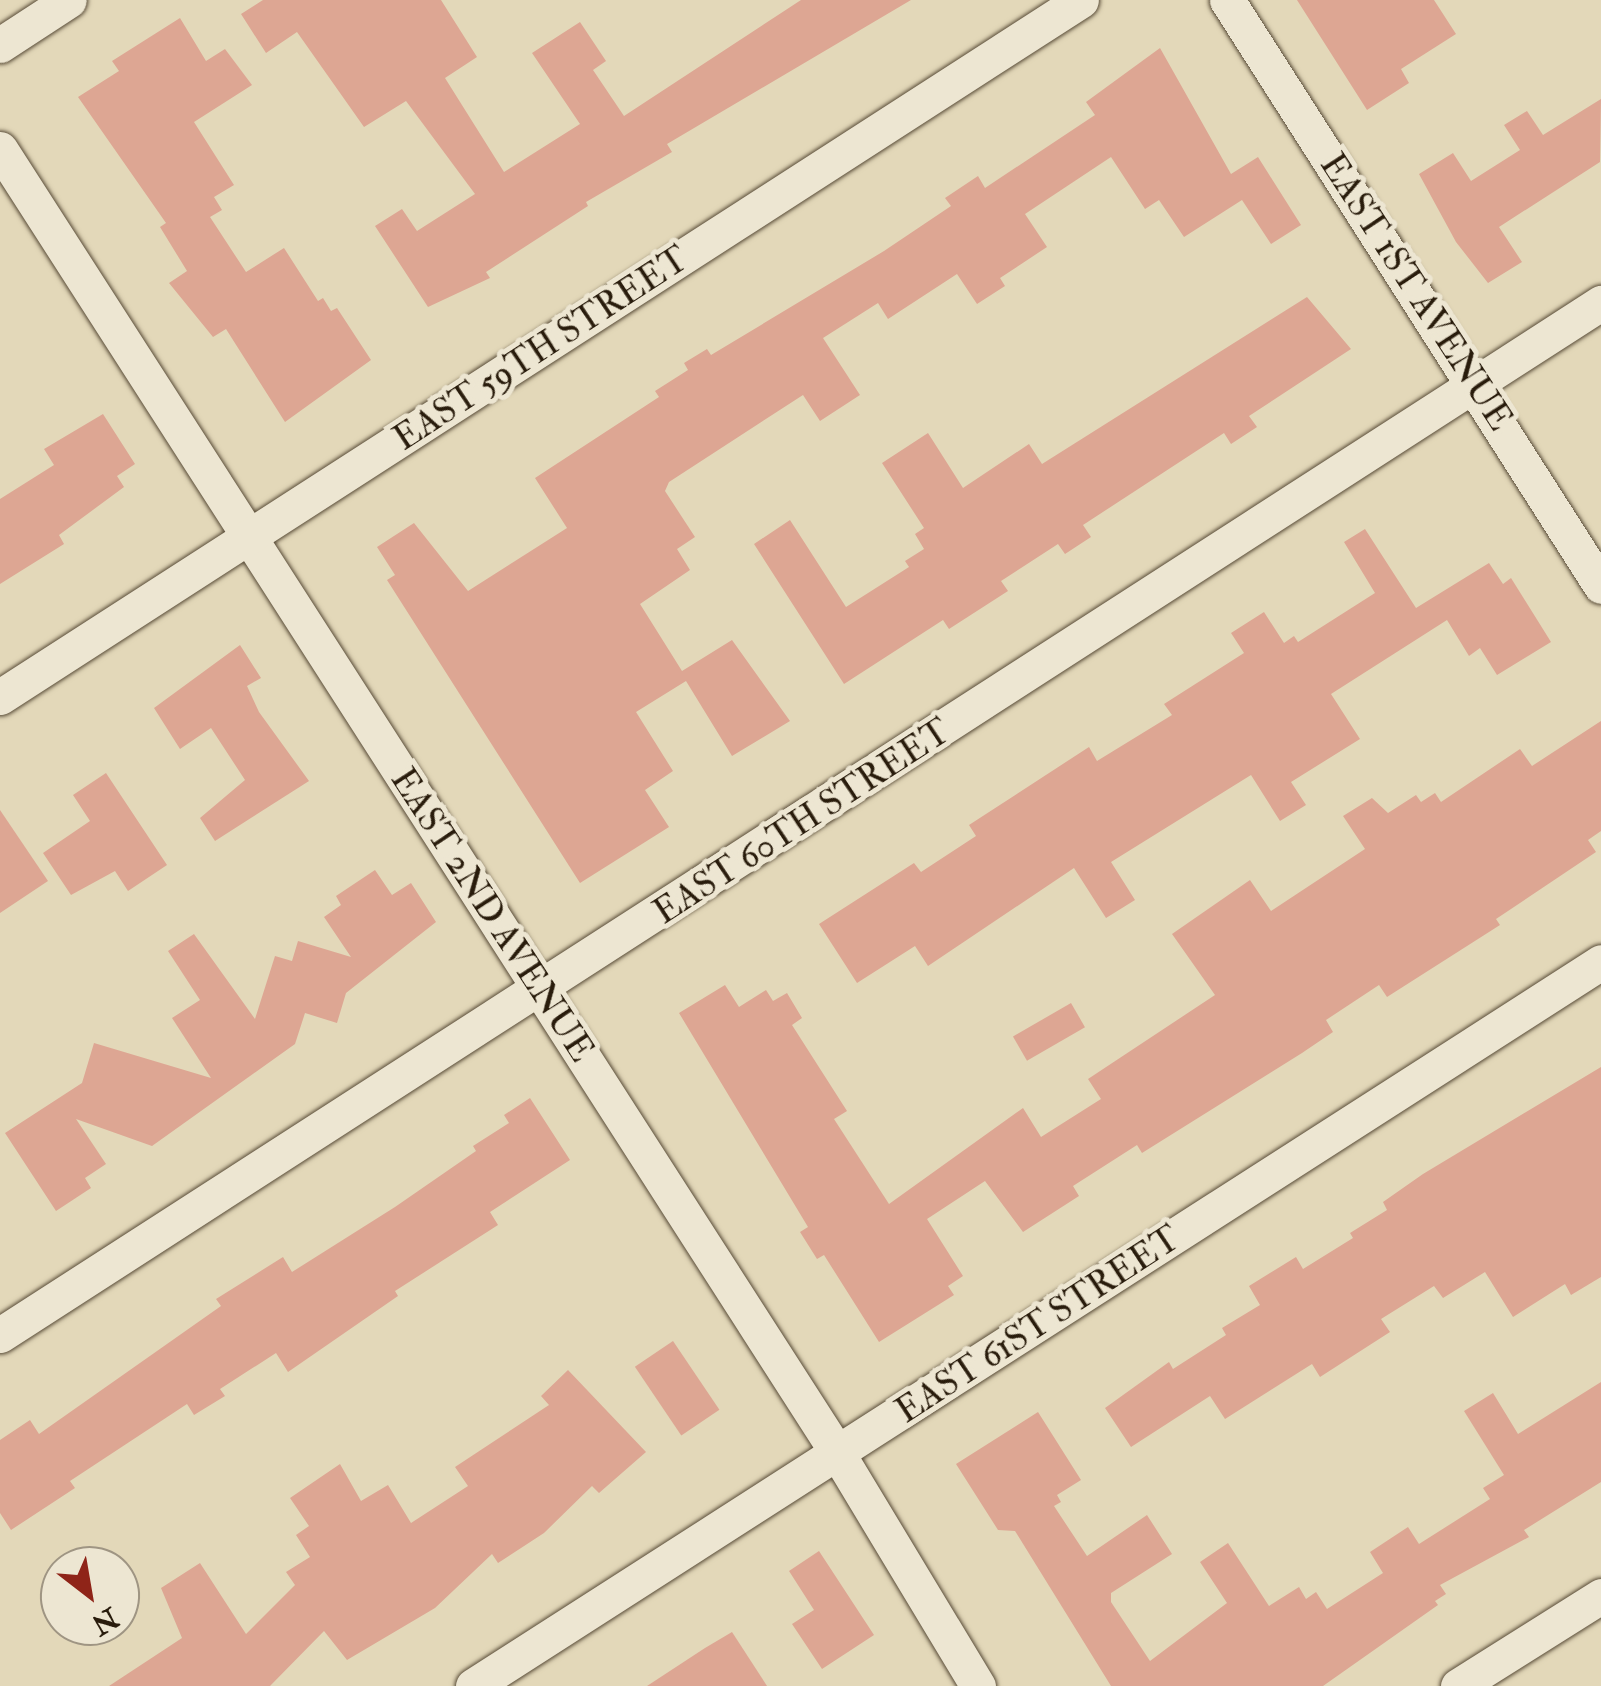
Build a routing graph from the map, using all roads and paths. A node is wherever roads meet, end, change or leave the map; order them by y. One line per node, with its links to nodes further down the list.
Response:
1 (68, 0): 4 (street)
2 (1080, 0): 8 (street, EAST 59TH STREET)
3 (1227, 0): 7 (street, EAST 1ST AVENUE)
4 (0, 45)
5 (0, 149): 8 (street, EAST 2ND AVENUE)
6 (1601, 303): 7 (street, EAST 60TH STREET)
7 (1476, 383): 9 (street, EAST 1ST AVENUE); 12 (street, EAST 60TH STREET)
8 (250, 538): 10 (street, EAST 59TH STREET); 12 (street, EAST 2ND AVENUE)
9 (1601, 586)
10 (0, 697)
11 (1601, 962): 14 (street, EAST 61ST STREET)
12 (542, 992): 13 (street, EAST 60TH STREET); 14 (street, EAST 2ND AVENUE)
13 (0, 1335)
14 (838, 1454): 16 (street, EAST 61ST STREET); 17 (street, EAST 2ND AVENUE)
15 (1601, 1596): 18 (street)
16 (474, 1686)
17 (978, 1686)
18 (1458, 1686)

